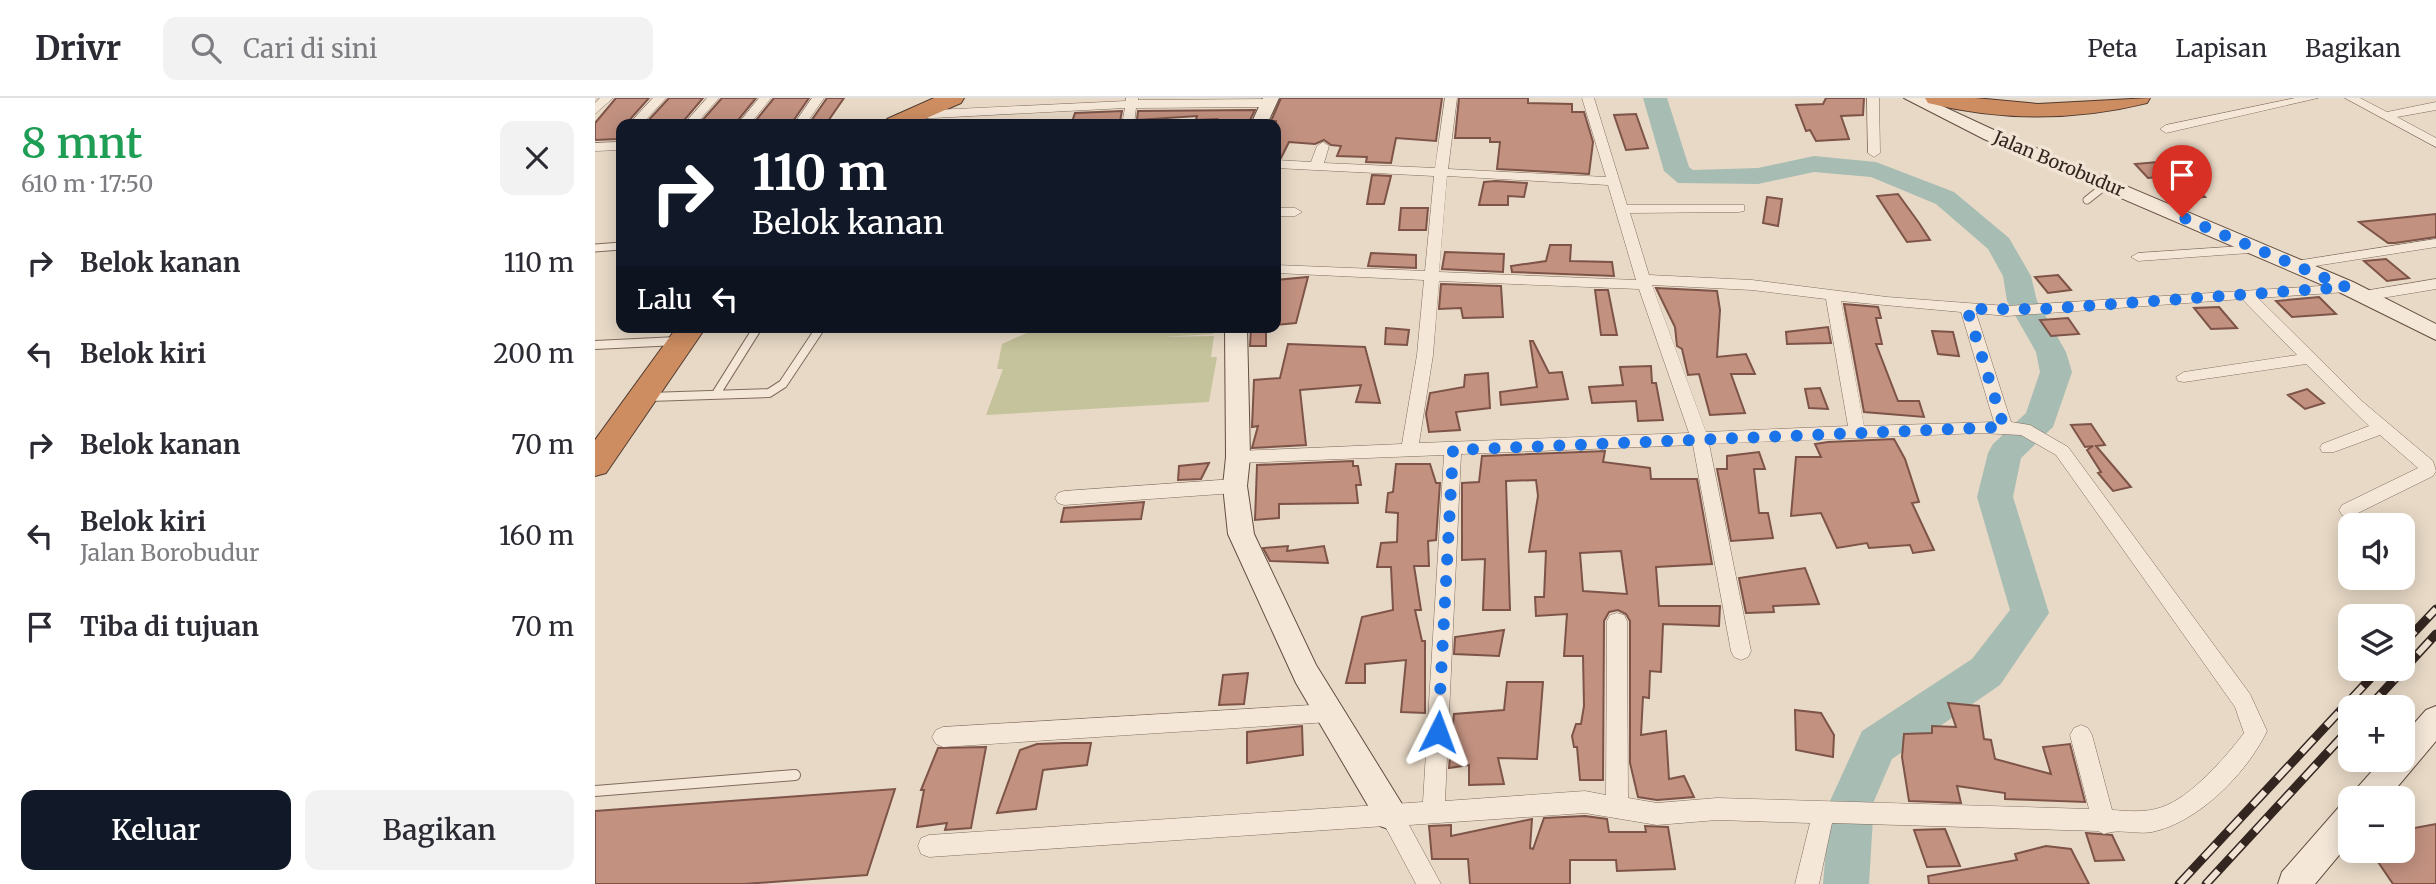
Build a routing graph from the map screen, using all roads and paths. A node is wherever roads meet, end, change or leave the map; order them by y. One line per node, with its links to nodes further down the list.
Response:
1 (607, 98): 18 (street)
2 (660, 98): 22 (street)
3 (713, 98): 23 (street)
4 (765, 98): 24 (street)
5 (818, 98): 25 (street)
6 (953, 98): 26 (highway)
7 (1451, 98): 39 (street)
8 (1588, 98): 40 (street)
9 (1873, 98): 36 (street)
10 (1912, 98): 31 (street, Jalan Borobudur)
11 (1936, 98): 20 (highway)
12 (2139, 98): 20 (highway)
13 (2312, 98): 30 (street)
14 (2351, 98): 21 (street)
15 (1269, 100): 16 (street); 29 (street)
16 (1131, 101): 19 (street); 28 (street)
17 (2436, 106): 21 (street)
18 (595, 110)
19 (982, 110): 26 (street); 27 (street)
20 (2025, 111): 31 (highway)
21 (2386, 116): 32 (street)
22 (640, 119)
23 (694, 119)
24 (748, 119)
25 (803, 119)
26 (904, 119)
27 (978, 119)
28 (1129, 119)
29 (1261, 119)
30 (2166, 129)
31 (1990, 135): 41 (street, Jalan Borobudur)
32 (2435, 141)
33 (616, 144): 35 (street)
34 (1322, 146): 38 (street)
35 (595, 147)
36 (1874, 153)
37 (1281, 164): 38 (street)
38 (1316, 166): 39 (street)
39 (1441, 172): 40 (street); 54 (street)
40 (1612, 181): 44 (street)
41 (2106, 185): 42 (lane); 50 (street, Jalan Borobudur)
42 (2087, 200)
43 (1739, 208): 44 (street)
44 (1624, 209): 55 (street)
45 (1281, 212): 46 (street)
46 (1294, 212)
47 (2436, 243): 52 (street)
48 (616, 246): 49 (lane)
49 (595, 248)
50 (2258, 248): 51 (street); 52 (street, Jalan Borobudur)
51 (2138, 257)
52 (2296, 265): 57 (street, Jalan Borobudur)
53 (1281, 269): 54 (street)
54 (1430, 275): 55 (street); 78 (street)
55 (1644, 282): 58 (street); 75 (street)
56 (2436, 284): 60 (street)
57 (2346, 287): 59 (street); 60 (street, Jalan Borobudur)
58 (1832, 294): 61 (street); 74 (street)
59 (2246, 295): 61 (street); 68 (street)
60 (2364, 296): 65 (street, Jalan Borobudur)
61 (1967, 309): 72 (street)
62 (754, 333): 70 (lane)
63 (817, 333): 70 (lane)
64 (1236, 333): 79 (street)
65 (2436, 333)
66 (687, 334): 67 (lane); 71 (highway)
67 (595, 345)
68 (2312, 358): 69 (street); 73 (street)
69 (2184, 377)
70 (716, 394): 71 (lane)
71 (640, 397): 80 (highway)
72 (2004, 427): 74 (street); 99 (street)
73 (2380, 428): 76 (street); 83 (street)
74 (1857, 433): 75 (street)
75 (1700, 439): 77 (street); 85 (street)
76 (2328, 448)
77 (1453, 450): 78 (street); 96 (street)
78 (1409, 451): 79 (street)
79 (1238, 457): 81 (street)
80 (595, 464)
81 (1235, 486): 82 (street); 86 (street)
82 (1064, 498)
83 (2348, 510)
84 (1617, 621): 95 (street)
85 (1741, 651)
86 (1329, 713): 89 (street); 98 (street)
87 (2436, 719): 90 (street)
88 (2081, 735): 99 (street)
89 (943, 737)
90 (2415, 744)
91 (2391, 772): 93 (street)
92 (795, 775): 94 (lane)
93 (2378, 786)
94 (595, 791)
95 (1617, 807): 96 (street); 97 (street)
96 (1433, 813): 98 (street)
97 (1828, 814): 99 (street); 103 (street)
98 (1391, 815): 101 (street); 102 (street)
99 (2104, 822)
100 (2338, 832): 104 (street)
101 (929, 846)
102 (1429, 884)
103 (1807, 884)
104 (2294, 884)

